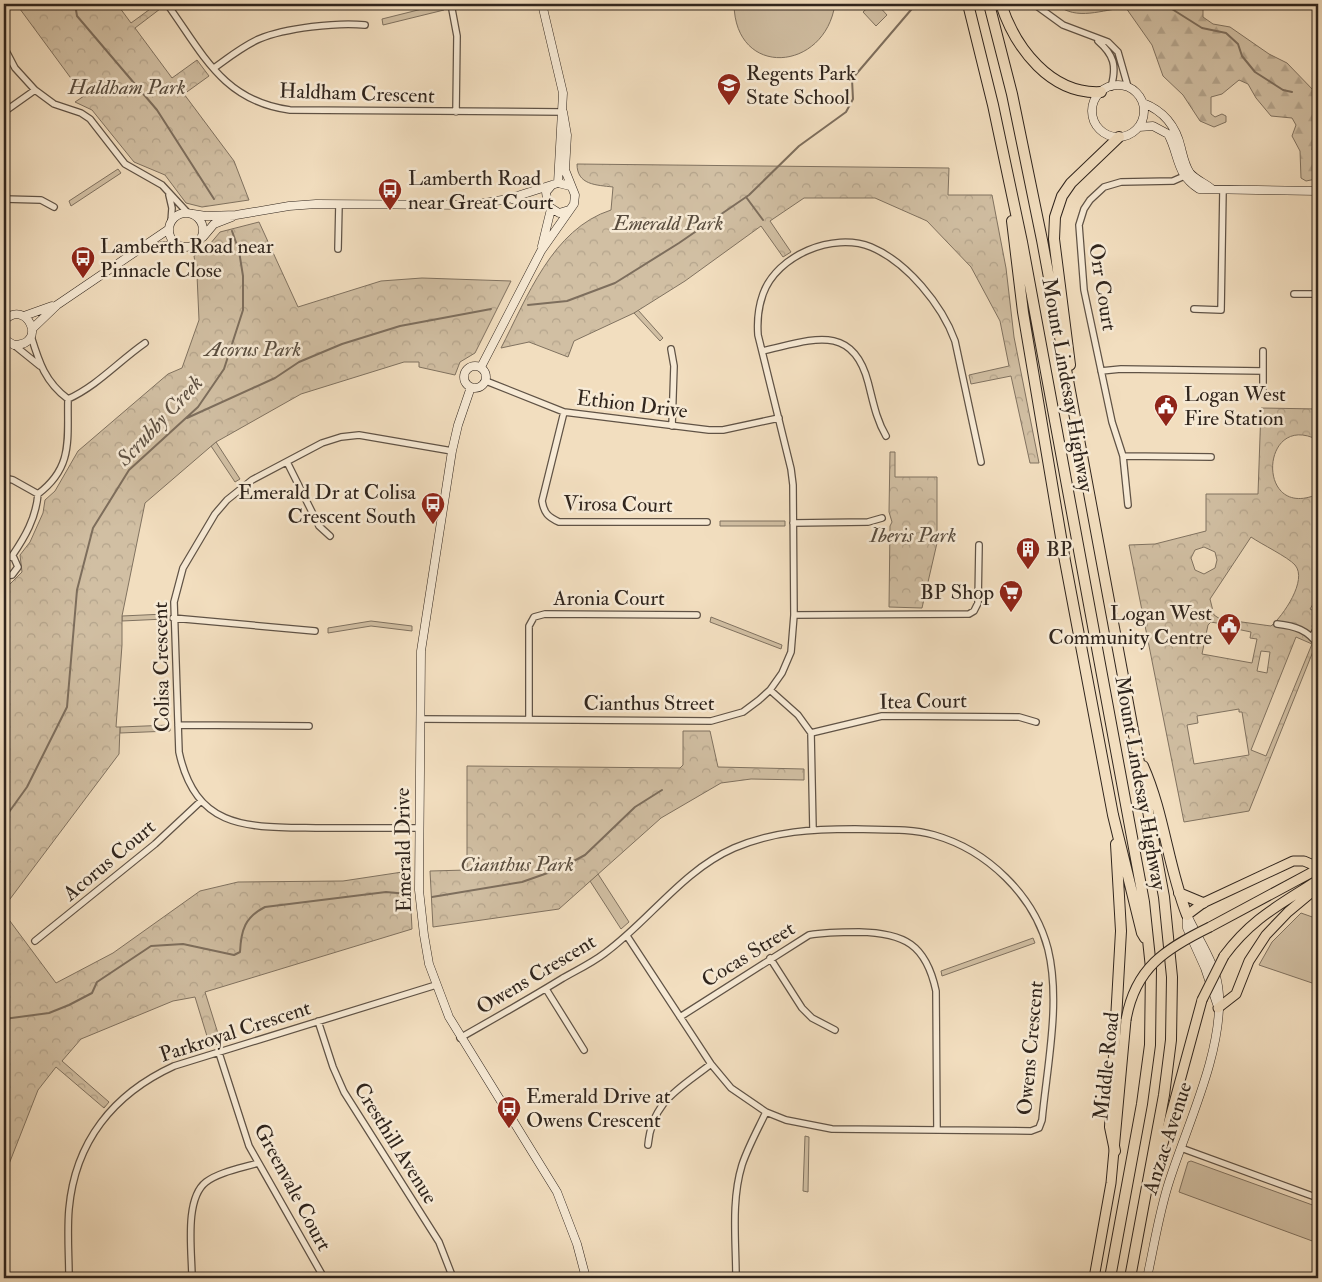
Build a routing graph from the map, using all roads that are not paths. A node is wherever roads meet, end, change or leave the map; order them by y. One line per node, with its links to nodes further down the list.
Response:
1 (167, 4): 11 (street, Haldham Crescent)
2 (451, 4): 18 (street)
3 (542, 4): 19 (street)
4 (968, 4): 25 (highway, Mount Lindesay Highway)
5 (989, 4): 61 (highway, Mount Lindesay Highway)
6 (1001, 4): 15 (highway)
7 (1034, 4): 9 (street)
8 (365, 25): 11 (street)
9 (1096, 39): 12 (street); 13 (street)
10 (4, 47): 14 (street)
11 (214, 68): 18 (street, Haldham Crescent)
12 (1111, 86): 13 (street); 15 (street)
13 (1128, 87): 16 (street)
14 (35, 90): 17 (street); 28 (street)
15 (1101, 92): 21 (street)
16 (1143, 103): 20 (street); 22 (street)
17 (4, 112)
18 (456, 112): 19 (street, Haldham Crescent)
19 (563, 112): 23 (street); 24 (street)
20 (1139, 127): 21 (street); 22 (street)
21 (1120, 137): 61 (highway)
22 (1187, 175): 26 (street); 58 (street, Orr Court)
23 (555, 184): 24 (street); 30 (street); 33 (street)
24 (570, 186): 34 (street)
25 (1011, 186): 103 (highway); 114 (highway, Mount Lindesay Highway)
26 (1223, 190): 27 (street); 47 (street)
27 (1318, 190)
28 (169, 193): 35 (street); 37 (street)
29 (4, 199): 32 (street)
30 (508, 199): 31 (street); 33 (street)
31 (339, 204): 36 (street); 40 (street)
32 (54, 207)
33 (550, 208): 34 (street); 42 (street)
34 (571, 208): 42 (street)
35 (190, 213): 36 (street); 37 (street); 38 (street)
36 (236, 215): 38 (street)
37 (170, 226): 39 (street); 41 (street)
38 (201, 239): 39 (street)
39 (178, 245): 41 (street)
40 (338, 249)
41 (139, 251): 45 (street)
42 (541, 251): 57 (street)
43 (1294, 294): 44 (street)
44 (1318, 294)
45 (57, 305): 48 (street); 50 (street)
46 (4, 308): 49 (street)
47 (1194, 309)
48 (24, 316): 49 (street); 50 (street)
49 (6, 319)
50 (32, 332): 51 (street); 56 (street)
51 (8, 343): 56 (street)
52 (145, 343): 64 (street)
53 (671, 348): 67 (street)
54 (1264, 351): 59 (street)
55 (762, 352): 66 (street, Cianthus Street); 68 (street); 73 (street, Cianthus Street)
56 (40, 366): 64 (street)
57 (481, 367): 60 (street); 62 (street)
58 (1101, 371): 59 (street); 70 (street, Orr Court)
59 (1263, 371): 63 (street)
60 (486, 381): 62 (street); 65 (street, Ethion Drive)
61 (1069, 383): 101 (highway, Mount Lindesay Highway)
62 (471, 387): 69 (street, Emerald Drive)
63 (1263, 390)
64 (68, 399): 75 (street)
65 (564, 412): 67 (street, Ethion Drive); 78 (street, Virosa Court)
66 (779, 418): 67 (street, Ethion Drive); 79 (street, Cianthus Street)
67 (672, 426)
68 (886, 436)
69 (452, 451): 72 (street, Colisa Crescent); 95 (street, Emerald Drive)
70 (1123, 456): 71 (street); 76 (street, Orr Court)
71 (1211, 457)
72 (287, 462): 80 (street); 88 (street, Colisa Crescent)
73 (981, 462)
74 (4, 478): 75 (street)
75 (38, 494): 83 (street)
76 (1128, 505)
77 (882, 518): 79 (street)
78 (707, 522)
79 (793, 523): 87 (street, Cianthus Street)
80 (330, 536)
81 (979, 545): 87 (street)
82 (4, 556): 83 (street)
83 (12, 556): 84 (street)
84 (4, 576): 85 (street)
85 (4, 596)
86 (697, 615): 96 (street, Aronia Court)
87 (794, 615): 94 (street, Cianthus Street)
88 (173, 618): 91 (street); 98 (street, Colisa Crescent)
89 (1277, 624): 92 (street)
90 (1318, 626): 92 (street)
91 (315, 631)
92 (1312, 637): 93 (street)
93 (1318, 645)
94 (770, 690): 96 (street, Cianthus Street); 100 (street)
95 (420, 719): 96 (street, Cianthus Street); 104 (street, Emerald Drive)
96 (529, 719)
97 (1036, 722): 100 (street, Itea Court)
98 (178, 725): 99 (street); 102 (street, Colisa Crescent)
99 (309, 726)
100 (811, 733): 105 (street)
101 (1136, 751): 109 (highway); 132 (highway, Mount Lindesay Highway)
102 (201, 801): 104 (street, Colisa Crescent); 113 (street, Acorus Court)
103 (1113, 815): 114 (highway); 130 (highway)
104 (419, 828): 116 (street, Emerald Drive)
105 (813, 829): 112 (street, Owens Crescent); 127 (street, Owens Crescent)
106 (1318, 868): 110 (main road); 130 (main road, Middle Road, bridge)
107 (1318, 880): 132 (main road, bridge)
108 (1318, 887): 118 (main road)
109 (1179, 893): 110 (highway); 111 (highway)
110 (1204, 903): 111 (main road)
111 (1187, 915): 118 (street, Anzac Avenue)
112 (627, 936): 117 (street, Owens Crescent); 119 (street, Owens Crescent)
113 (35, 942)
114 (1150, 946): 141 (highway, Mount Lindesay Highway)
115 (770, 958): 119 (street, Cocas Street); 121 (street); 127 (street, Cocas Street)
116 (436, 985): 120 (street, Parkroyal Crescent); 122 (street, Emerald Drive)
117 (546, 989): 122 (street, Owens Crescent); 123 (street)
118 (1218, 1008): 129 (street, Anzac Avenue)
119 (680, 1017): 125 (street, Owens Crescent)
120 (318, 1021): 124 (street, Parkroyal Crescent); 137 (street, Cresthill Avenue)
121 (835, 1030)
122 (460, 1038): 138 (street, Emerald Drive)
123 (584, 1050)
124 (219, 1053): 131 (street, Greenvale Court); 134 (street, Parkroyal Crescent)
125 (711, 1064): 126 (street, Owens Crescent); 128 (street)
126 (766, 1112): 127 (street, Owens Crescent); 139 (street)
127 (937, 1130)
128 (648, 1145)
129 (1181, 1148): 133 (street); 143 (street, Anzac Avenue)
130 (1114, 1151): 140 (main road, Middle Road)
131 (258, 1163): 135 (street); 136 (street, Greenvale Court)
132 (1148, 1183): 142 (highway, Mount Lindesay Highway)
133 (1318, 1198)
134 (69, 1278)
135 (192, 1278)
136 (324, 1278)
137 (453, 1278)
138 (586, 1278)
139 (736, 1278)
140 (1094, 1278)
141 (1110, 1278)
142 (1130, 1278)
143 (1147, 1278)

